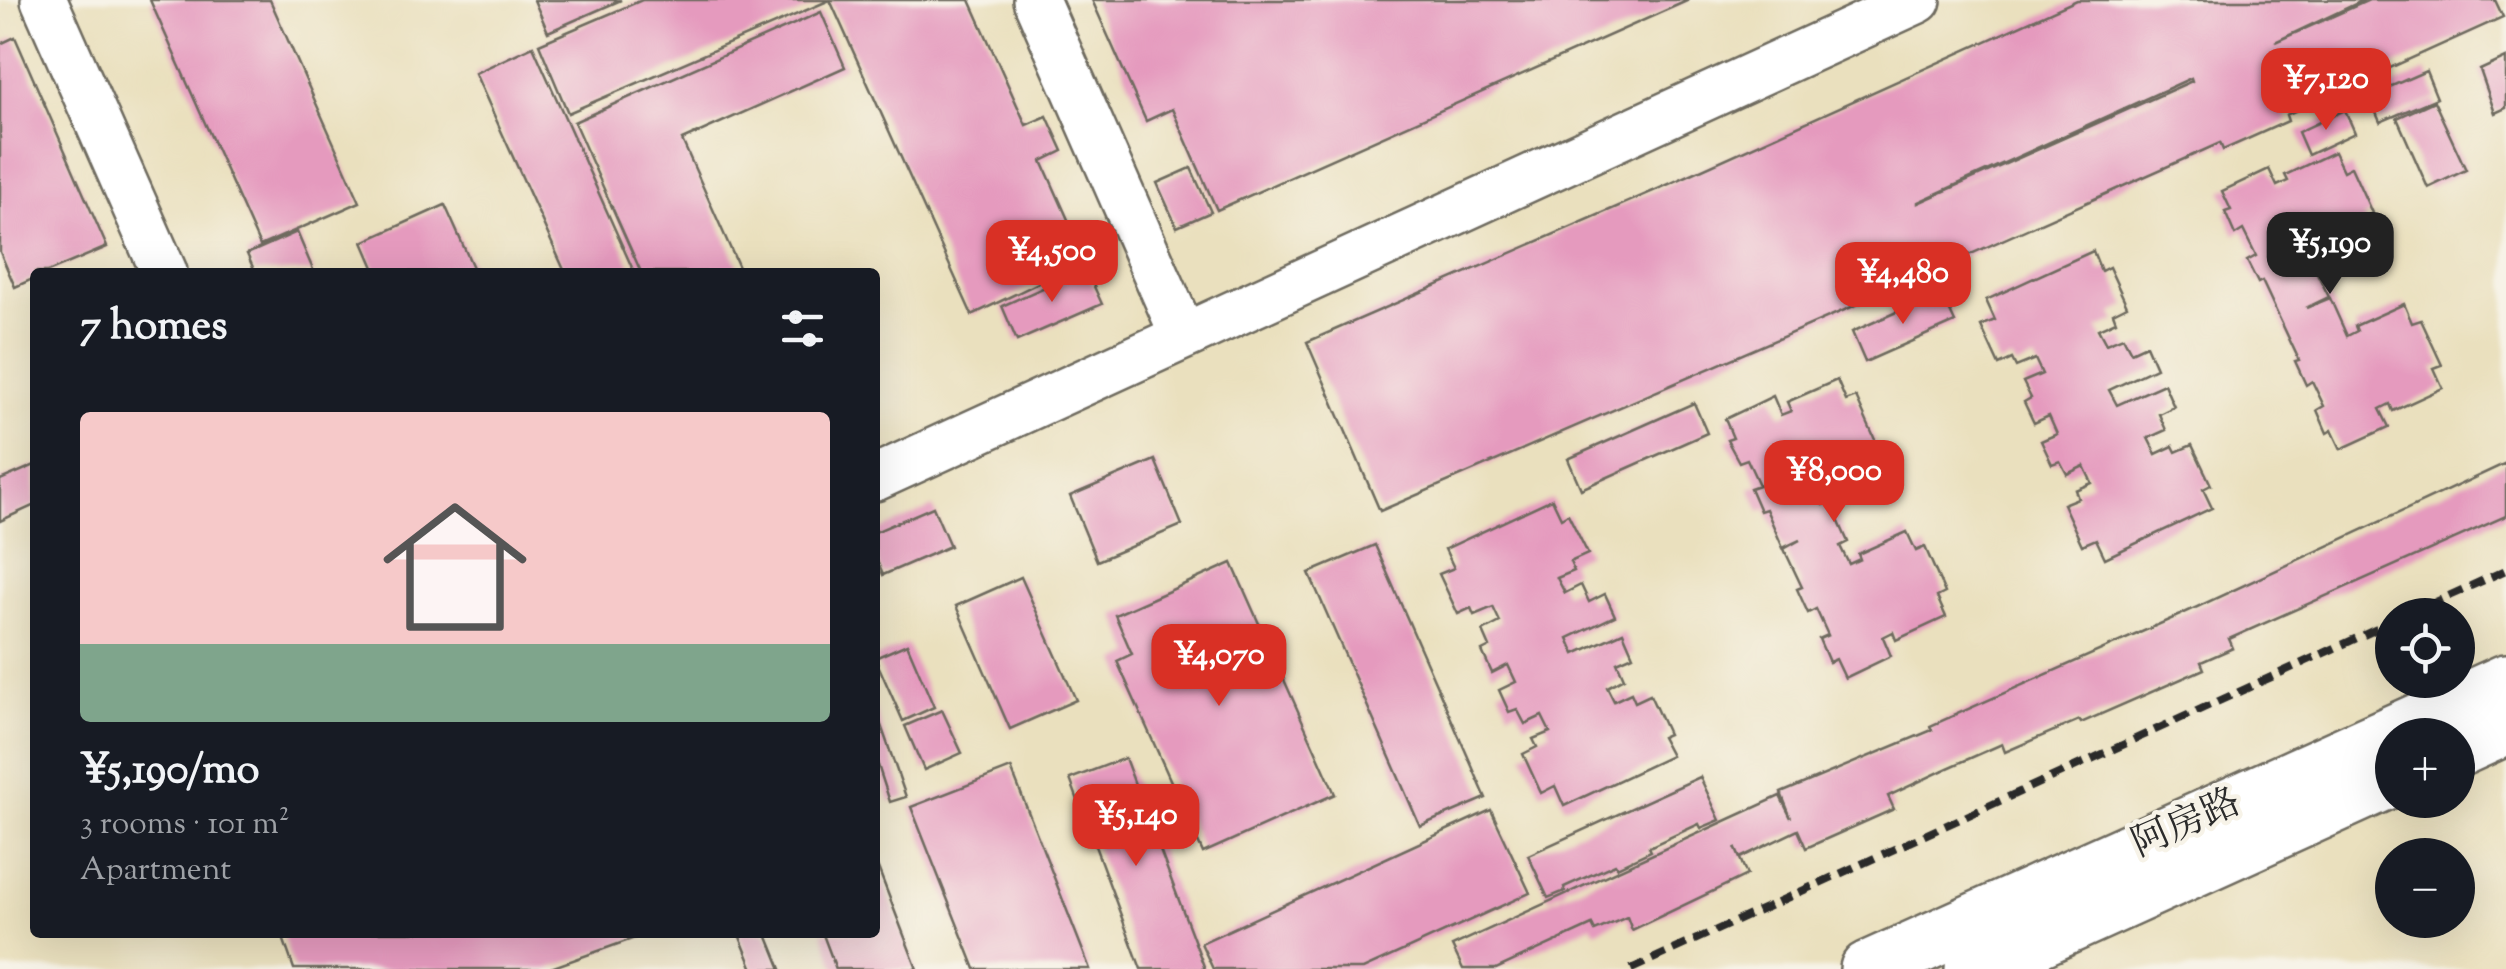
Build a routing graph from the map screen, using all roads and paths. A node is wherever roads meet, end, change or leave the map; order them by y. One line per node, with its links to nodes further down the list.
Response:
1 (44, 0): 4 (street)
2 (1036, 0): 5 (street)
3 (1918, 0): 5 (street)
4 (162, 268)
5 (1183, 335): 6 (street)
6 (880, 476)
7 (2506, 682): 11 (main road, 阿房路)
8 (2506, 727): 9 (main road)
9 (2475, 741)
10 (2375, 787): 12 (main road, 阿房路)
11 (1868, 969)
12 (1974, 969)

